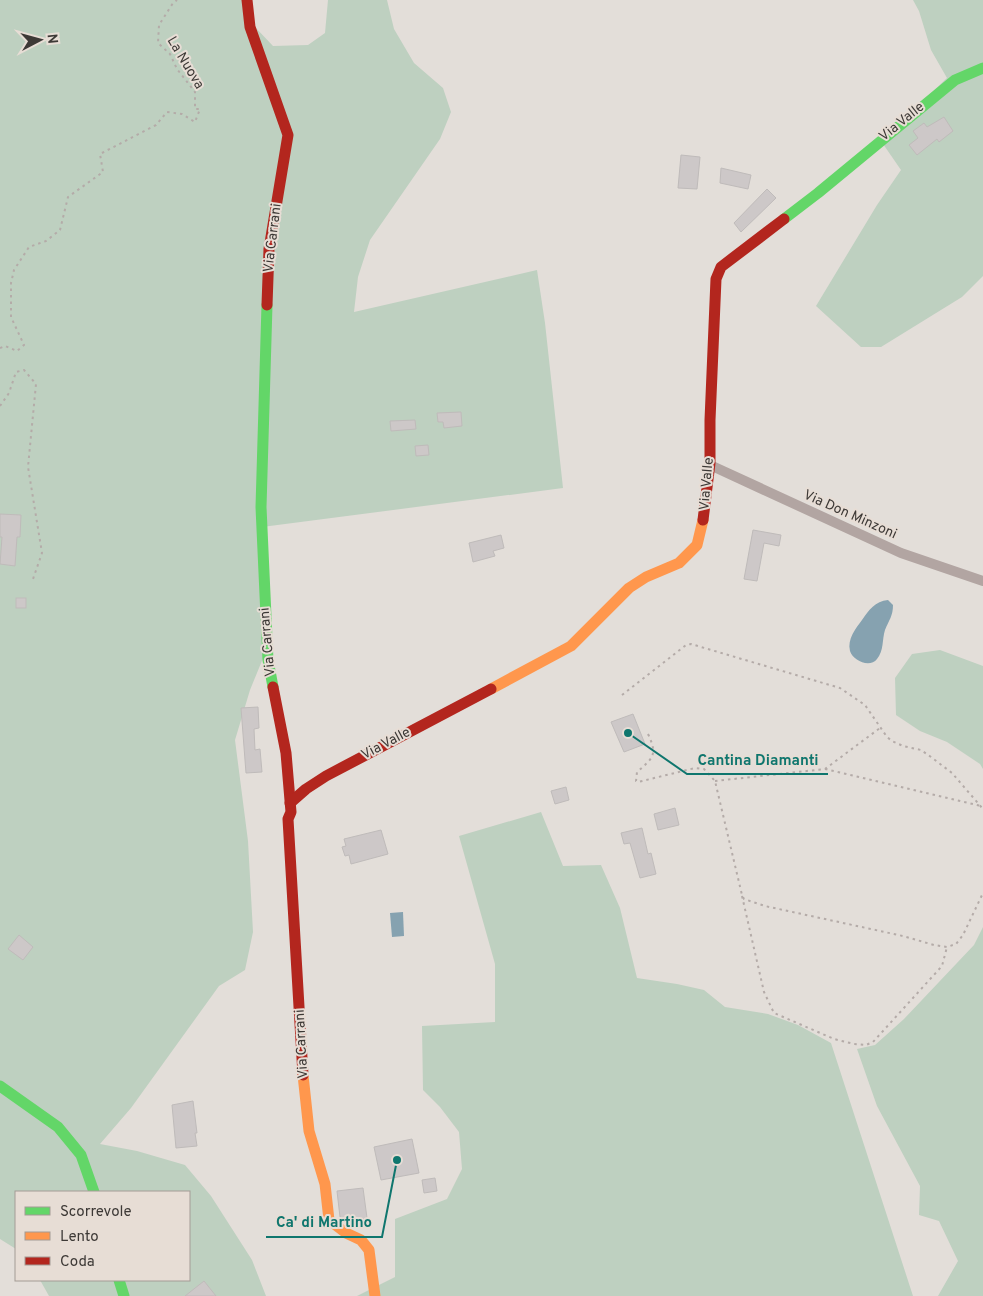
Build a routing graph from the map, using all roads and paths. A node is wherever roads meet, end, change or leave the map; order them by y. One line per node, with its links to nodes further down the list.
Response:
1 (177, 0): 4 (path, La Nuova)
2 (247, 0): 14 (street, Via Carrani)
3 (983, 68): 6 (street, Via Valle)
4 (0, 348)
5 (0, 406): 7 (path)
6 (710, 465): 8 (street, Via Don Minzoni); 14 (street, Via Valle)
7 (33, 579)
8 (983, 581)
9 (622, 695): 10 (path)
10 (880, 728): 12 (path); 15 (path)
11 (648, 734): 13 (path)
12 (825, 769): 13 (path); 15 (path)
13 (715, 781): 17 (path)
14 (290, 803): 23 (street, Via Carrani)
15 (982, 807)
16 (983, 893): 18 (path)
17 (742, 895): 18 (path); 18 (path)
18 (947, 947)
19 (0, 1086): 20 (street)
20 (94, 1191)
21 (119, 1281): 22 (street)
22 (124, 1296)
23 (375, 1296)

